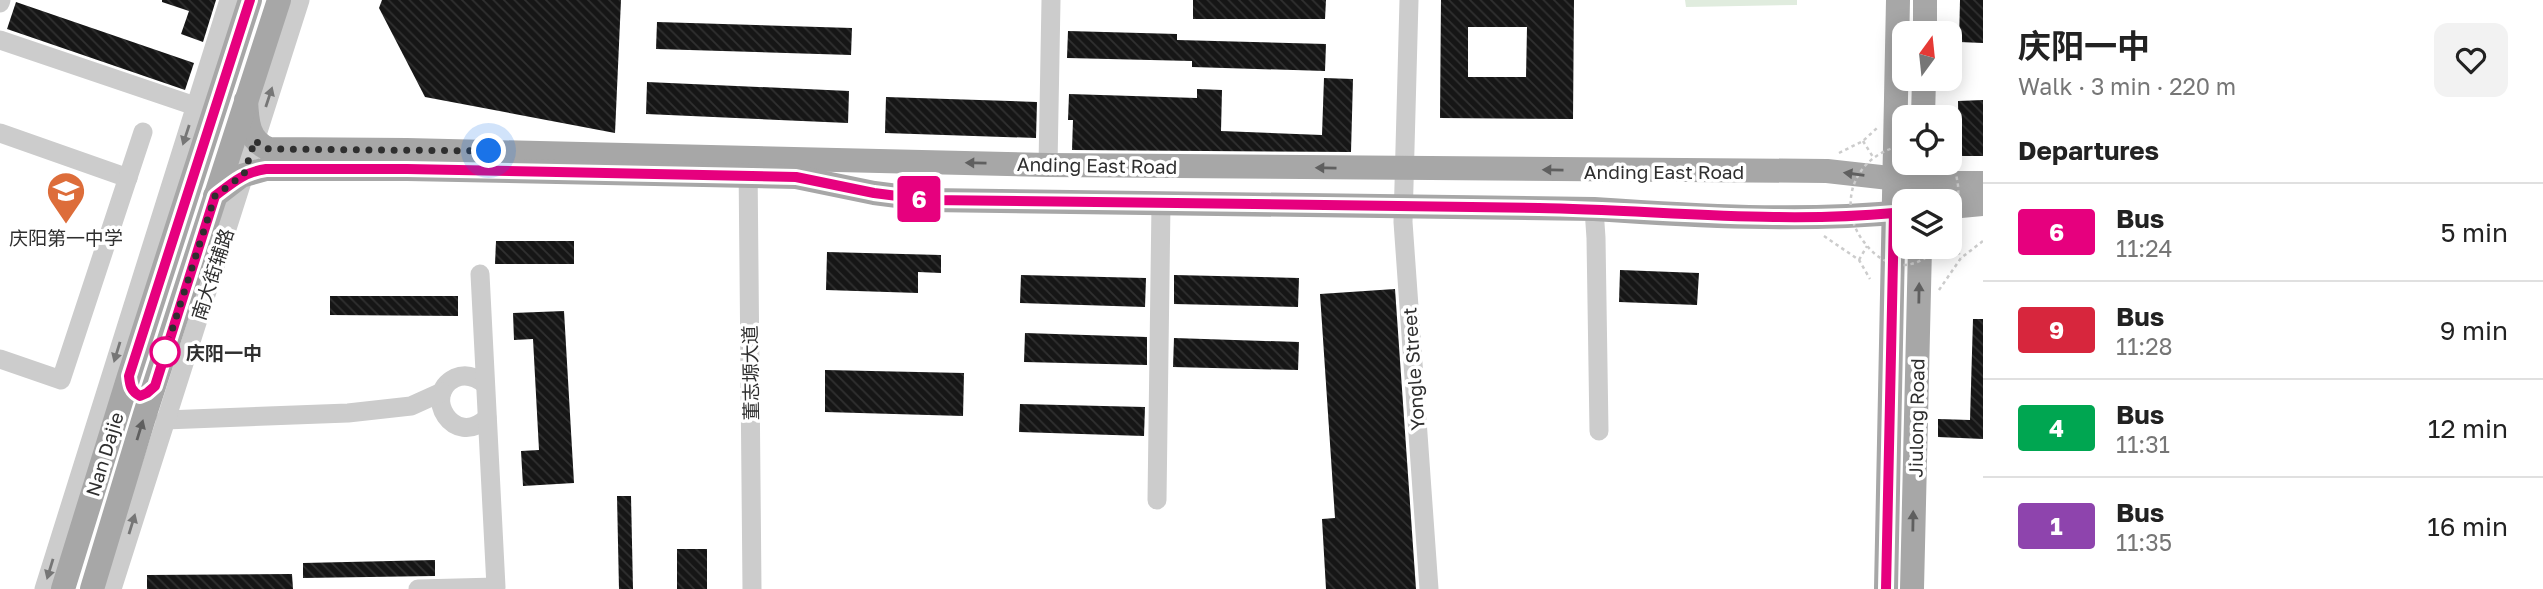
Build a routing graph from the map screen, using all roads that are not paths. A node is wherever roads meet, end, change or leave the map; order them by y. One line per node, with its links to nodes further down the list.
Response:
1 (229, 0): 12 (street)
2 (250, 0): 36 (main road, Nan Dajie)
3 (279, 0): 11 (main road, Nan Dajie)
4 (300, 0): 15 (street, 南大街辅路, one-way to 4)
5 (1051, 0): 17 (street)
6 (1409, 0): 16 (street, Yongle Street)
7 (1898, 0): 22 (main road, Jiulong Road)
8 (1925, 0): 9 (main road)
9 (1924, 21)
10 (0, 40): 12 (street)
11 (247, 100): 15 (main road); 25 (main road, Nan Dajie)
12 (195, 106): 46 (street, one-way to 46)
13 (0, 132): 20 (street)
14 (144, 132): 20 (street)
15 (255, 140): 18 (main road, Anding East Road); 19 (street, 南大街辅路)
16 (1406, 159): 17 (main road, Anding East Road, one-way to 17); 22 (main road, Anding East Road, one-way to 16); 28 (street, Yongle Street)
17 (1048, 165): 18 (main road, Anding East Road, one-way to 18)
18 (751, 166): 19 (main road, Anding East Road); 26 (main road, Anding East Road); 51 (street, 董志塬大道); 52 (street, 董志塬大道)
19 (244, 174): 25 (main road, Anding East Road); 43 (street, 南大街辅路)
20 (128, 178): 35 (street)
21 (1972, 178): 23 (main road, Anding East Road)
22 (1894, 179): 23 (main road, Anding East Road); 24 (main road, Jiulong Road)
23 (1922, 182)
24 (1896, 189)
25 (215, 196): 38 (main road, Nan Dajie)
26 (1161, 203): 28 (main road, Anding East Road); 45 (street)
27 (1983, 204): 29 (main road)
28 (1404, 205): 30 (main road, Anding East Road); 53 (street, Yongle Street)
29 (1962, 206)
30 (1594, 209): 31 (main road, Anding East Road); 44 (street)
31 (1892, 212)
32 (1897, 259): 54 (main road, Jiulong Road)
33 (1924, 259): 55 (main road, Jiulong Road, one-way to 33)
34 (480, 274): 37 (street)
35 (0, 359)
36 (129, 376): 38 (main road); 47 (main road, Nan Dajie)
37 (485, 384): 39 (street); 41 (street)
38 (155, 386): 48 (main road, Nan Dajie, one-way to 38)
39 (442, 392): 40 (street); 42 (street)
40 (411, 407): 42 (street); 43 (street)
41 (487, 418): 42 (street); 50 (street)
42 (448, 419)
43 (165, 420): 49 (street, 南大街辅路, one-way to 43)
44 (1599, 431)
45 (1157, 500)
46 (44, 589)
47 (63, 589)
48 (92, 589)
49 (112, 589)
50 (418, 589)
51 (752, 589)
52 (760, 589)
53 (1429, 589)
54 (1886, 589)
55 (1912, 589)

